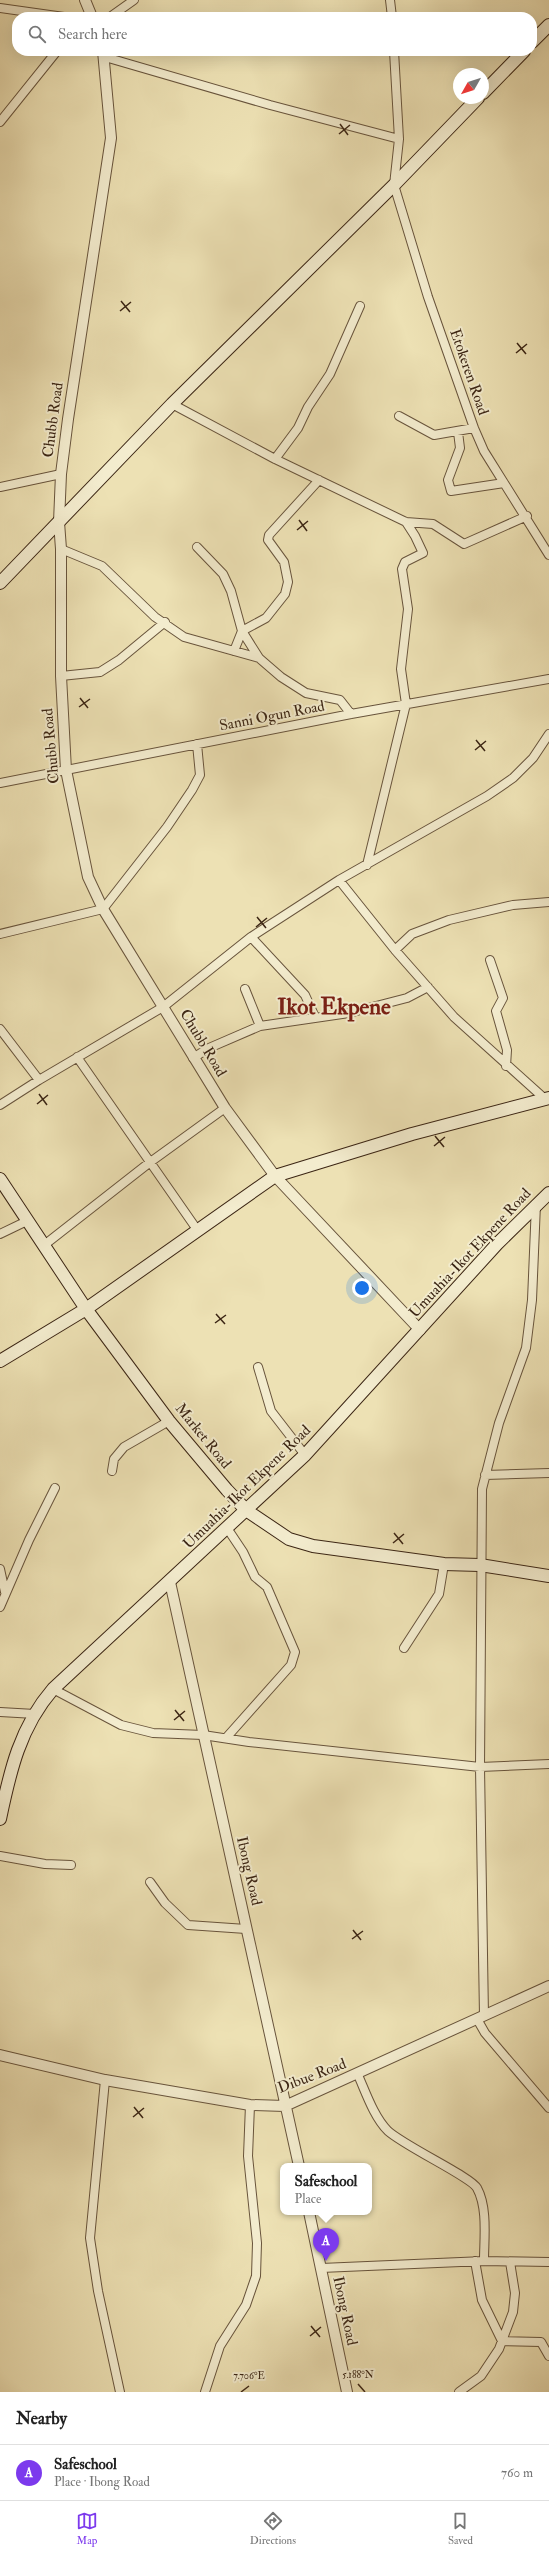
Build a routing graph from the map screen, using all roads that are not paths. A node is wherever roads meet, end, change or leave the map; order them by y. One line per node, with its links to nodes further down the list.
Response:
1 (85, 0): 6 (street)
2 (134, 0): 7 (street)
3 (390, 0): 8 (street)
4 (0, 8): 5 (street)
5 (28, 12)
6 (90, 12)
7 (117, 12)
8 (391, 12)
9 (549, 25): 10 (main road)
10 (537, 37)
11 (54, 56): 18 (street)
12 (104, 56): 27 (street, Chubb Road)
13 (111, 56): 19 (street)
14 (394, 56): 19 (street)
15 (519, 56): 16 (main road)
16 (489, 87)
17 (472, 104): 20 (main road)
18 (0, 122)
19 (399, 139): 20 (street)
20 (394, 185): 22 (main road); 24 (street, Etokeren Road)
21 (360, 306): 26 (street)
22 (172, 404): 26 (street); 32 (main road)
23 (399, 416): 25 (street)
24 (474, 428): 25 (street); 29 (street, Etokeren Road)
25 (458, 432): 29 (street)
26 (275, 459): 28 (street)
27 (61, 474): 30 (street); 32 (street, Chubb Road)
28 (319, 480): 33 (street); 39 (street)
29 (504, 483): 31 (street, Etokeren Road)
30 (0, 487)
31 (527, 516): 33 (street); 36 (street, Etokeren Road)
32 (59, 522): 35 (street, Chubb Road); 37 (main road)
33 (406, 522): 44 (street)
34 (197, 546): 39 (street)
35 (61, 550): 38 (street); 42 (street, Chubb Road)
36 (549, 555)
37 (0, 583)
38 (165, 622): 40 (street); 42 (street)
39 (242, 631): 40 (street); 41 (street)
40 (234, 651): 41 (street)
41 (259, 658): 45 (street)
42 (61, 676): 48 (street, Chubb Road)
43 (549, 679): 44 (street, Sanni Ogun Road)
44 (406, 704): 45 (street, Sanni Ogun Road); 50 (street)
45 (351, 714): 47 (street, Sanni Ogun Road)
46 (549, 734): 50 (street)
47 (197, 744): 48 (street, Sanni Ogun Road); 53 (street)
48 (66, 770): 49 (street, Sanni Ogun Road); 53 (street, Chubb Road)
49 (0, 783)
50 (368, 865): 51 (street)
51 (339, 880): 55 (street); 56 (street)
52 (549, 902): 56 (street)
53 (102, 909): 54 (street); 60 (street, Chubb Road)
54 (0, 934)
55 (251, 937): 60 (street); 61 (street)
56 (395, 950): 58 (street)
57 (490, 960): 66 (street)
58 (428, 987): 61 (street); 66 (street)
59 (245, 989): 62 (street)
60 (163, 1007): 64 (street); 65 (street, Chubb Road)
61 (315, 1017): 62 (street)
62 (260, 1026): 65 (street)
63 (0, 1029): 67 (street)
64 (77, 1057): 67 (street); 71 (street)
65 (194, 1058): 70 (street, Chubb Road)
66 (506, 1066): 68 (street)
67 (39, 1080): 69 (street)
68 (547, 1099): 72 (main road)
69 (0, 1106)
70 (225, 1108): 71 (street); 72 (street, Chubb Road)
71 (149, 1163): 77 (street); 79 (street)
72 (275, 1176): 77 (main road); 81 (street, Chubb Road)
73 (0, 1179): 76 (main road, Market Road)
74 (549, 1193): 75 (main road, Umuahia-Ikot Ekpene Road)
75 (536, 1203): 81 (main road, Umuahia-Ikot Ekpene Road); 88 (street)
76 (27, 1221): 78 (street); 79 (main road, Market Road)
77 (198, 1231): 80 (main road)
78 (0, 1234)
79 (43, 1246): 80 (main road, Market Road)
80 (86, 1309): 82 (main road); 84 (main road, Market Road)
81 (420, 1330): 85 (main road, Umuahia-Ikot Ekpene Road)
82 (0, 1361)
83 (258, 1367): 85 (street)
84 (170, 1421): 86 (street); 90 (main road, Market Road)
85 (305, 1455): 90 (main road, Umuahia-Ikot Ekpene Road)
86 (112, 1471)
87 (549, 1473): 88 (street)
88 (485, 1474): 93 (street)
89 (55, 1488): 95 (street)
90 (246, 1510): 91 (main road, Umuahia-Ikot Ekpene Road); 92 (main road, Market Road)
91 (226, 1528): 97 (main road, Umuahia-Ikot Ekpene Road); 105 (street)
92 (444, 1564): 93 (main road, Market Road); 100 (street)
93 (480, 1565): 96 (main road, Market Road); 107 (street)
94 (0, 1570): 95 (street); 98 (street)
95 (14, 1572): 98 (street)
96 (549, 1576)
97 (170, 1582): 101 (main road, Umuahia-Ikot Ekpene Road); 104 (street, Ibong Road)
98 (5, 1592): 99 (street)
99 (0, 1607)
100 (404, 1648)
101 (52, 1689): 103 (main road, Umuahia-Ikot Ekpene Road); 104 (street)
102 (0, 1712): 103 (street)
103 (35, 1714): 108 (main road, Umuahia-Ikot Ekpene Road)
104 (203, 1735): 105 (street); 112 (street, Ibong Road)
105 (226, 1738): 107 (street)
106 (549, 1764): 107 (street)
107 (480, 1767): 114 (street)
108 (0, 1819)
109 (0, 1856): 110 (street)
110 (71, 1865)
111 (150, 1882): 112 (street)
112 (246, 1929): 119 (street, Ibong Road)
113 (549, 1986): 114 (street, Dibue Road)
114 (480, 2018): 116 (street, Dibue Road); 120 (street)
115 (0, 2055): 117 (street, Dibue Road)
116 (358, 2075): 119 (street, Dibue Road); 124 (street)
117 (104, 2080): 118 (street, Dibue Road); 130 (street)
118 (250, 2105): 119 (street, Dibue Road); 131 (street)
119 (285, 2106): 121 (street, Ibong Road)
120 (549, 2108)
121 (298, 2163)
122 (310, 2215): 127 (street, Ibong Road)
123 (475, 2261): 124 (street); 127 (street); 128 (street)
124 (484, 2261): 125 (street)
125 (510, 2262): 126 (street); 128 (street)
126 (549, 2262)
127 (321, 2268): 132 (street, Ibong Road)
128 (502, 2341): 129 (street); 133 (street)
129 (549, 2356)
130 (120, 2392)
131 (205, 2392)
132 (347, 2392)
133 (459, 2392)

